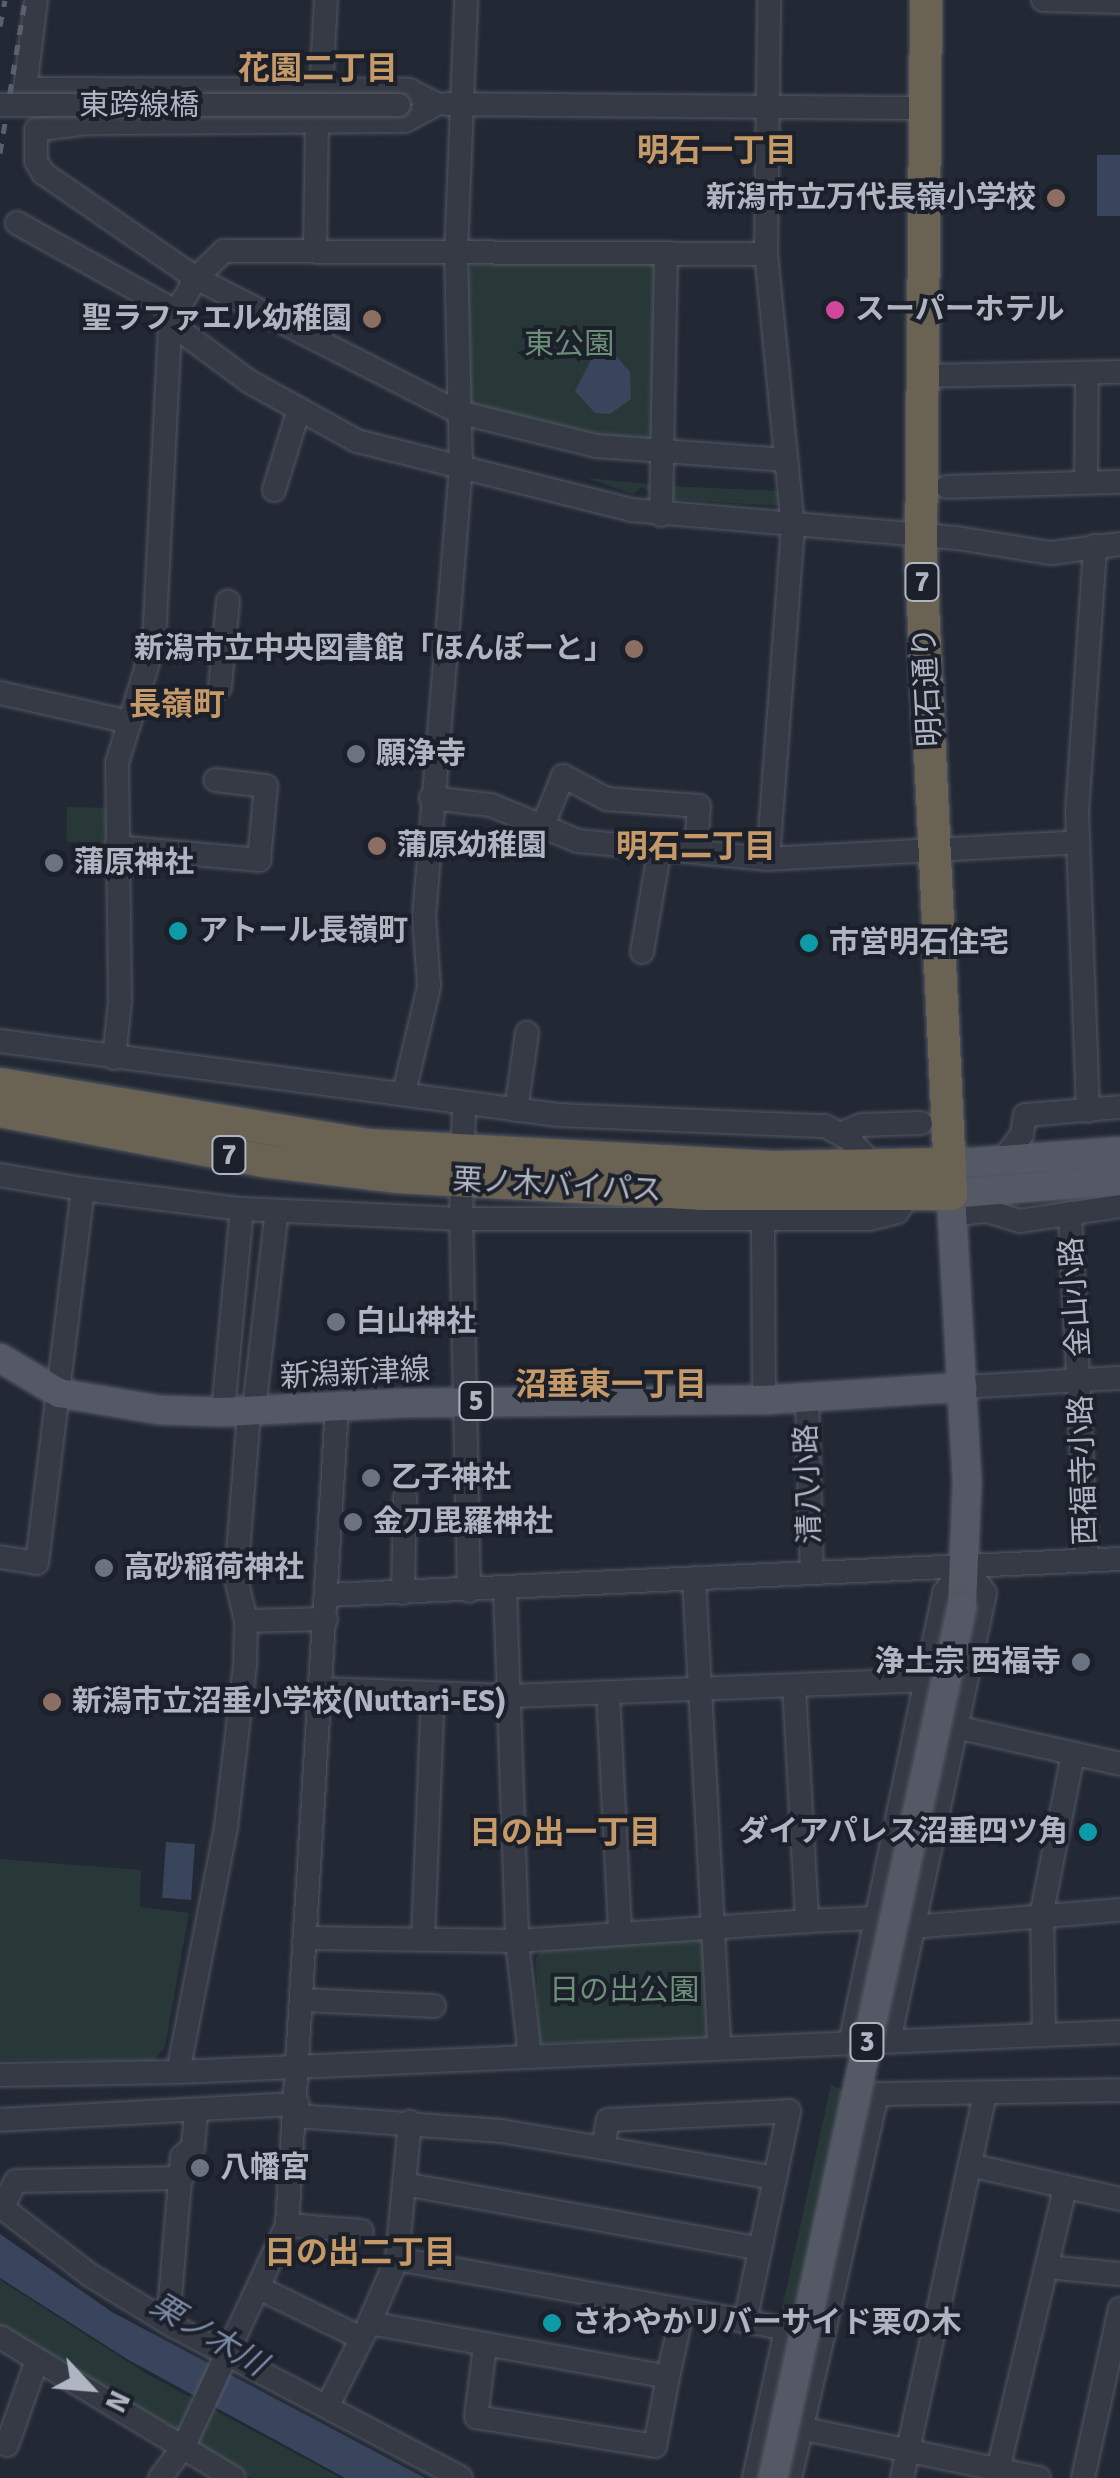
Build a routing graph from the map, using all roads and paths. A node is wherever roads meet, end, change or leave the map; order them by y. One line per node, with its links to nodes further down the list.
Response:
1 (36, 0): 9 (street)
2 (326, 0): 10 (street)
3 (466, 0): 13 (street)
4 (770, 0): 14 (street)
5 (926, 0): 15 (highway, 明石通り / 7)
6 (1044, 0): 7 (street)
7 (1080, 0): 8 (street)
8 (1120, 2)
9 (88, 89): 10 (street); 16 (street)
10 (321, 89): 11 (street)
11 (437, 104): 12 (street, 東跨線橋, bridge); 13 (street); 17 (street)
12 (0, 105)
13 (462, 105): 14 (street); 21 (street)
14 (769, 106): 15 (street); 22 (street)
15 (924, 108): 27 (highway, 明石通り / 7)
16 (88, 124): 17 (street); 23 (street)
17 (317, 124): 19 (street)
18 (16, 223): 24 (street)
19 (315, 248): 21 (street); 23 (street)
20 (666, 253): 21 (street); 22 (street); 30 (street)
21 (456, 254): 29 (street)
22 (766, 254): 31 (street)
23 (196, 278): 24 (street); 29 (street)
24 (173, 317): 28 (street); 45 (street)
25 (1120, 372): 26 (street)
26 (1087, 373): 27 (street); 33 (street)
27 (922, 376): 39 (highway, 明石通り / 7)
28 (299, 409): 32 (street); 36 (street)
29 (458, 412): 30 (street); 32 (street)
30 (663, 452): 31 (street); 37 (street)
31 (785, 460): 38 (street)
32 (461, 468): 37 (street); 47 (street)
33 (1086, 482): 34 (street); 35 (street)
34 (1120, 482)
35 (948, 487)
36 (274, 490)
37 (661, 515): 38 (street)
38 (793, 528): 39 (street); 54 (street)
39 (921, 538): 41 (street); 53 (highway, 明石通り / 7)
40 (1120, 544): 41 (street)
41 (1095, 546): 49 (street)
42 (228, 600): 43 (street)
43 (220, 688)
44 (0, 693): 45 (street)
45 (130, 722): 50 (street)
46 (215, 780): 50 (street)
47 (431, 798): 48 (street); 60 (street)
48 (544, 824): 51 (street); 52 (street)
49 (1077, 842): 53 (street); 64 (street)
50 (116, 847): 58 (street)
51 (660, 848): 52 (street); 55 (street)
52 (696, 851): 54 (street)
53 (936, 852): 54 (street); 75 (highway, 明石通り / 7)
54 (768, 858)
55 (642, 952)
56 (527, 1033): 63 (street)
57 (0, 1041): 58 (street)
58 (114, 1058): 60 (street)
59 (0, 1084): 71 (highway, 栗ノ木バイパス / 7)
60 (404, 1092): 61 (street)
61 (464, 1104): 63 (street); 71 (street)
62 (1120, 1107): 64 (street)
63 (516, 1110): 67 (street)
64 (1088, 1111): 69 (street)
65 (0, 1112): 71 (highway, 栗ノ木バイパス / 7)
66 (922, 1122): 67 (street)
67 (840, 1134): 70 (street)
68 (1120, 1151): 69 (main road, 栗ノ木バイパス)
69 (1001, 1162): 75 (main road, 栗ノ木バイパス)
70 (873, 1165): 71 (highway, 栗ノ木バイパス / 7); 75 (highway, 栗ノ木バイパス / 7)
71 (461, 1167): 76 (highway, 栗ノ木バイパス / 7); 81 (street)
72 (0, 1175): 74 (street)
73 (1120, 1180): 75 (main road, 栗ノ木バイパス)
74 (84, 1190): 78 (street); 87 (street)
75 (951, 1191): 76 (highway, 栗ノ木バイパス / 7); 80 (street); 86 (main road, 3)
76 (908, 1196): 82 (street)
77 (1120, 1206): 80 (street)
78 (242, 1209): 79 (street); 91 (street)
79 (277, 1211): 81 (street); 91 (street)
80 (1070, 1213): 85 (street, 金山小路)
81 (461, 1220): 82 (street); 90 (street)
82 (763, 1220): 89 (street)
83 (0, 1358): 87 (main road, 新潟新津線 / 5)
84 (1120, 1378): 85 (street)
85 (1081, 1380): 86 (street); 96 (street, 西福寺小路)
86 (963, 1387): 88 (main road, 新潟新津線 / 5); 97 (main road, 3)
87 (59, 1393): 91 (main road, 新潟新津線 / 5); 94 (street)
88 (807, 1397): 89 (main road, 新潟新津線 / 5); 98 (street, 清八小路)
89 (764, 1400): 90 (main road, 新潟新津線 / 5)
90 (469, 1402): 92 (main road, 新潟新津線 / 5); 101 (street)
91 (242, 1408): 92 (main road, 新潟新津線 / 5); 105 (street)
92 (338, 1408): 103 (street)
93 (404, 1498): 102 (street)
94 (0, 1557)
95 (1120, 1559): 96 (street)
96 (1087, 1560): 97 (street)
97 (964, 1566): 98 (street); 106 (street); 113 (street); 180 (main road, 3, bridge)
98 (812, 1572): 99 (street)
99 (694, 1578): 100 (street); 109 (street)
100 (505, 1589): 101 (street); 112 (street)
101 (469, 1591): 102 (street)
102 (403, 1593): 103 (street)
103 (328, 1595): 104 (street)
104 (326, 1619): 105 (street); 108 (street)
105 (246, 1621): 135 (street)
106 (928, 1680): 107 (street); 118 (street)
107 (794, 1686): 109 (street); 119 (street)
108 (322, 1689): 110 (street); 123 (street)
109 (698, 1690): 111 (street); 120 (street)
110 (434, 1693): 112 (street); 124 (street)
111 (608, 1693): 112 (street); 122 (street)
112 (511, 1696): 125 (street)
113 (956, 1727): 114 (street); 121 (street)
114 (1073, 1754): 115 (street); 117 (street)
115 (1120, 1764)
116 (1120, 1910): 117 (street)
117 (1042, 1912): 121 (street); 129 (street)
118 (876, 1918): 119 (street); 121 (street); 130 (street)
119 (808, 1920): 120 (street)
120 (712, 1927): 122 (street); 132 (street)
121 (912, 1927): 131 (street)
122 (620, 1934): 125 (street)
123 (307, 1938): 124 (street); 126 (street)
124 (422, 1939): 125 (street)
125 (517, 1941): 133 (street)
126 (304, 2000): 127 (street); 134 (street)
127 (434, 2006)
128 (1120, 2032): 129 (street)
129 (1044, 2034): 131 (street)
130 (850, 2038): 131 (street); 132 (street)
131 (890, 2038)
132 (719, 2045): 133 (street)
133 (530, 2056): 134 (street)
134 (300, 2066): 135 (street); 139 (street)
135 (178, 2072): 136 (street)
136 (0, 2075)
137 (1120, 2090): 138 (street)
138 (986, 2093): 144 (street); 164 (street)
139 (297, 2110): 140 (street); 142 (street); 151 (street)
140 (196, 2111): 141 (street); 145 (street)
141 (0, 2120)
142 (410, 2122): 143 (street); 147 (street)
143 (603, 2148): 146 (street); 146 (street)
144 (974, 2166): 148 (street); 174 (street)
145 (182, 2178): 150 (street); 161 (street)
146 (775, 2178): 153 (street)
147 (404, 2184): 153 (street); 154 (street)
148 (1066, 2188): 149 (street); 155 (street)
149 (1120, 2199)
150 (1, 2207): 161 (street)
151 (287, 2224): 152 (street); 157 (street)
152 (362, 2232)
153 (760, 2249): 160 (street)
154 (397, 2259): 159 (street); 163 (street)
155 (1047, 2266): 156 (street); 175 (street)
156 (1120, 2274)
157 (259, 2288): 163 (street); 167 (street)
158 (1120, 2309): 184 (street)
159 (682, 2313): 160 (street); 169 (street)
160 (745, 2320): 162 (street)
161 (168, 2322): 167 (street)
162 (786, 2330): 164 (street); 179 (street)
163 (365, 2331): 166 (street); 170 (street)
164 (823, 2336): 171 (street)
165 (0, 2337): 168 (street)
166 (486, 2348): 169 (street); 169 (street)
167 (228, 2351): 170 (street); 173 (street)
168 (36, 2363): 172 (street); 173 (street)
169 (668, 2377)
170 (329, 2403): 178 (street)
171 (800, 2428): 174 (street); 181 (street)
172 (7, 2444)
173 (183, 2448): 176 (street); 177 (street)
174 (909, 2452): 175 (street); 182 (street)
175 (997, 2474): 183 (street)
176 (160, 2478)
177 (234, 2478)
178 (461, 2478)
179 (754, 2478)
180 (773, 2478)
181 (790, 2478)
182 (902, 2478)
183 (1039, 2478)
184 (1083, 2478)

